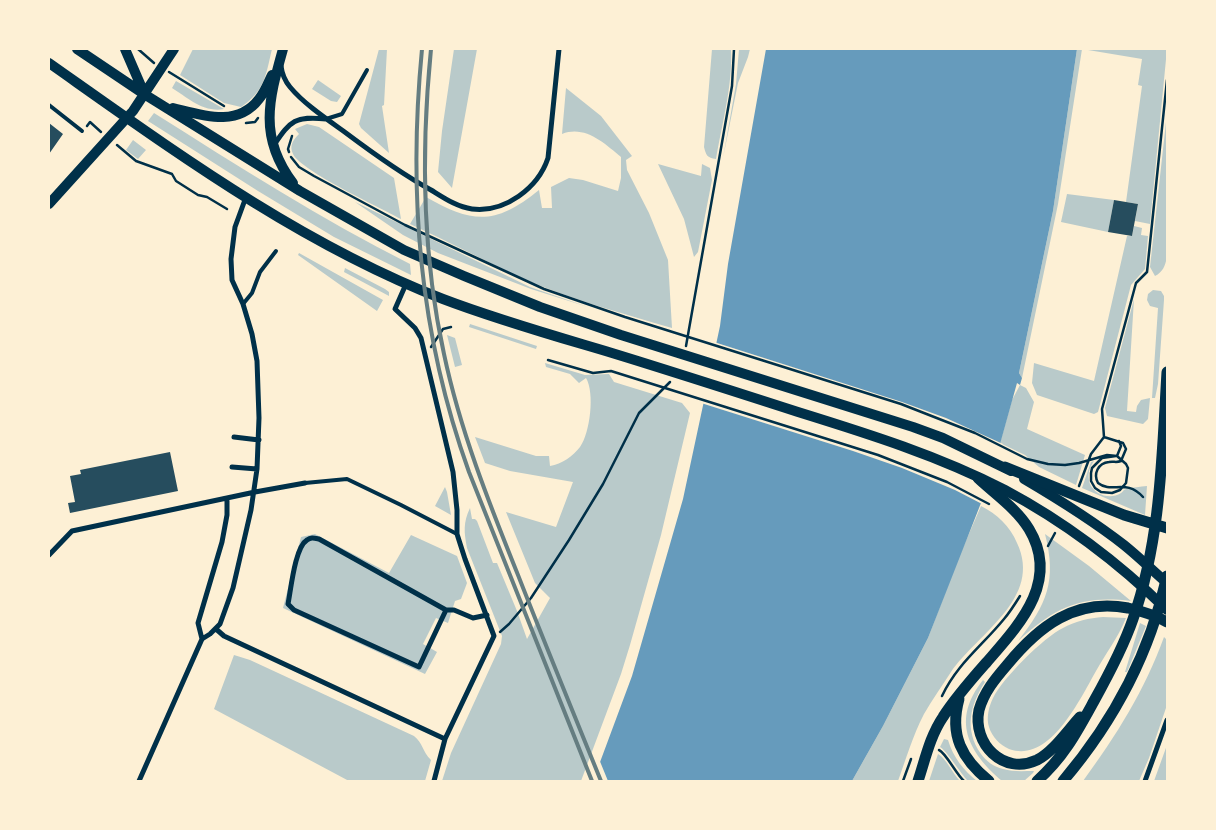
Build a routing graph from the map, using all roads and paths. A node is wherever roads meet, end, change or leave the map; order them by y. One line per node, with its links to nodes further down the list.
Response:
1 (77, 49): 12 (main road)
2 (125, 49): 12 (main road)
3 (174, 49): 24 (main road)
4 (282, 49): 7 (main road)
5 (559, 49): 16 (street)
6 (734, 49): 31 (path)
7 (279, 61): 14 (main road); 16 (street); 21 (main road)
8 (49, 63): 23 (main road)
9 (367, 70): 16 (lane)
10 (182, 80): 15 (path)
11 (1167, 80): 36 (path)
12 (144, 94): 14 (main road)
13 (49, 105): 18 (lane)
14 (163, 105): 22 (main road)
15 (229, 109)
16 (326, 119): 21 (street)
17 (291, 130): 38 (path)
18 (82, 131): 19 (path)
19 (103, 133)
20 (116, 145): 25 (path)
21 (274, 146): 22 (main road)
22 (300, 190): 41 (main road)
23 (246, 198): 27 (main road); 28 (street)
24 (49, 204)
25 (227, 210)
26 (276, 251): 28 (lane)
27 (406, 284): 43 (main road); 50 (street)
28 (243, 304): 37 (street)
29 (451, 327): 30 (path)
30 (430, 349)
31 (685, 352)
32 (548, 360): 48 (path)
33 (1167, 372): 64 (main road)
34 (671, 382): 60 (path)
35 (234, 437): 37 (street)
36 (1104, 437): 38 (path); 39 (path)
37 (258, 440): 42 (street)
38 (1119, 441): 46 (path)
39 (1091, 454)
40 (232, 467): 42 (street)
41 (1005, 468): 49 (main road); 53 (main road)
42 (258, 469): 45 (street)
43 (978, 478): 56 (main road); 63 (main road)
44 (305, 483): 45 (street); 50 (lane)
45 (255, 492): 47 (street); 59 (street)
46 (1143, 497)
47 (227, 498): 51 (street); 61 (street)
48 (994, 507)
49 (1167, 528)
50 (458, 534): 57 (street)
51 (49, 555)
52 (1167, 576): 68 (main road)
53 (1167, 582)
54 (1024, 590): 62 (path)
55 (446, 610): 55 (street); 57 (street)
56 (1167, 610)
57 (487, 615): 60 (street)
58 (1167, 622): 64 (main road)
59 (216, 629): 61 (street); 66 (street)
60 (494, 636): 66 (street)
61 (202, 638): 69 (street)
62 (990, 640)
63 (963, 691): 71 (main road); 73 (main road)
64 (1090, 707): 74 (main road)
65 (1167, 720): 77 (street)
66 (445, 739): 70 (street)
67 (939, 750): 72 (path)
68 (1086, 752): 75 (main road); 76 (main road)
69 (139, 781)
70 (434, 781)
71 (918, 781)
72 (964, 781)
73 (989, 781)
74 (1037, 781)
75 (1063, 781)
76 (1074, 781)
77 (1144, 781)

